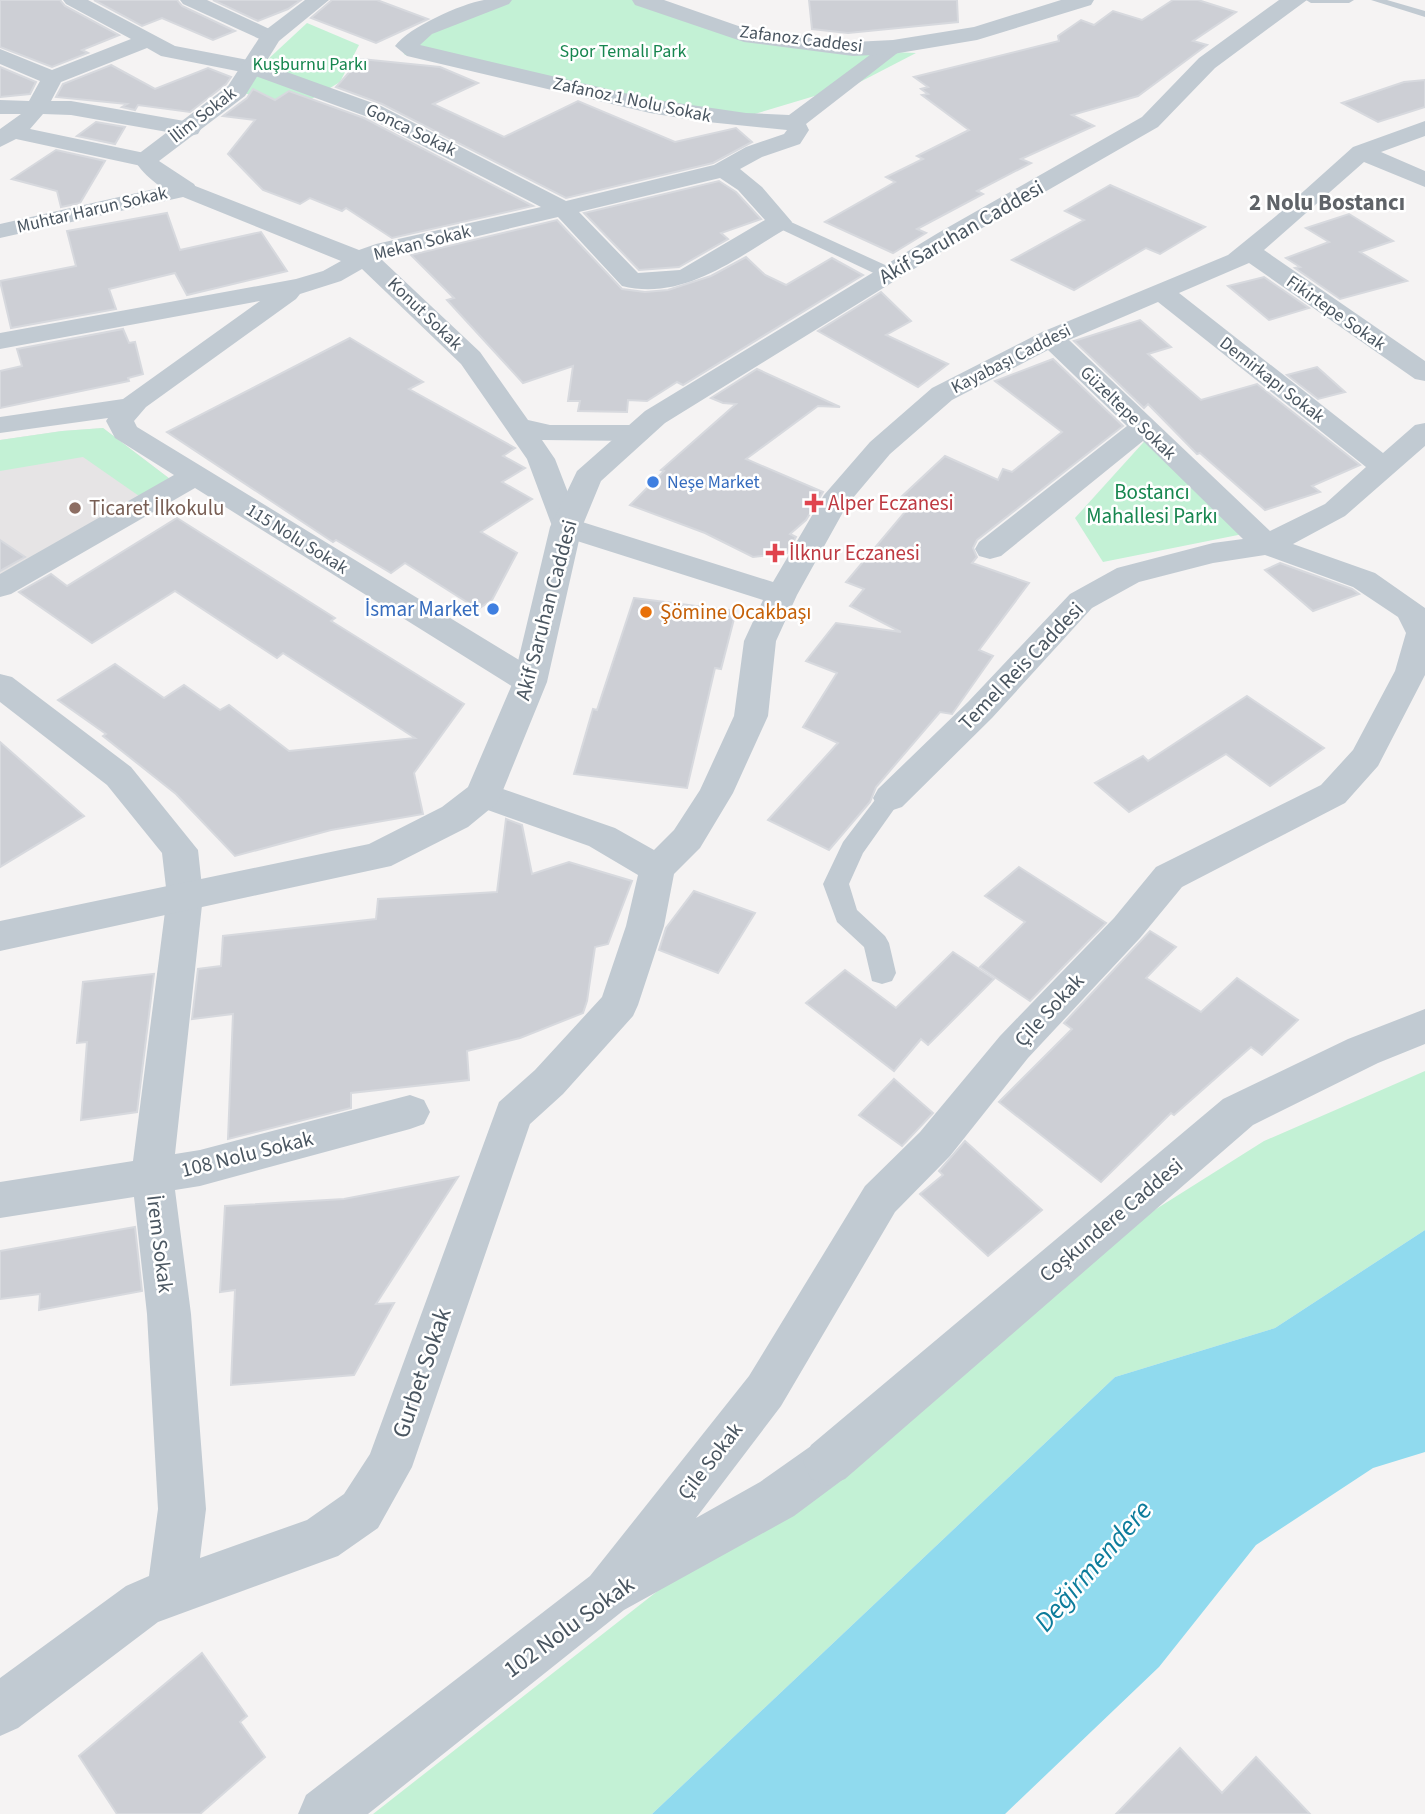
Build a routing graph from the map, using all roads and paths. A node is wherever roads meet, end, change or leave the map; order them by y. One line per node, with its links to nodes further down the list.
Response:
1 (74, 0): 13 (street, Gonca Sokak)
2 (190, 0): 12 (street)
3 (318, 0): 12 (street, İlim Sokak)
4 (502, 0): 20 (street, Zafanoz 1 Nolu Sokak)
5 (643, 0): 14 (street, Zafanoz Caddesi)
6 (1083, 0): 14 (street, Zafanoz Caddesi)
7 (1296, 0): 34 (street, Akif Saruhan Caddesi)
8 (1311, 0): 9 (lane)
9 (1349, 0)
10 (1376, 0): 11 (lane)
11 (1425, 14)
12 (271, 37): 16 (street, İlim Sokak)
13 (145, 41): 16 (street, Gonca Sokak); 17 (street)
14 (893, 47): 20 (street)
15 (0, 55): 17 (street)
16 (251, 67): 22 (street, İlim Sokak); 29 (street, Gonca Sokak)
17 (53, 79): 18 (street)
18 (39, 106): 19 (street); 22 (street); 23 (street)
19 (0, 107)
20 (794, 122): 26 (street)
21 (1425, 128): 24 (street, Kayabaşı Caddesi)
22 (190, 129): 25 (street, İlim Sokak)
23 (7, 136): 25 (street)
24 (1361, 152): 27 (street); 32 (street, Kayabaşı Caddesi)
25 (146, 160): 28 (street)
26 (722, 170): 29 (street, Mekan Sokak); 30 (street)
27 (1425, 180)
28 (185, 189): 31 (street, Muhtar Harun Sokak); 33 (street, Konut Sokak)
29 (563, 209): 30 (street, Gonca Sokak); 33 (street, Mekan Sokak)
30 (780, 222): 34 (street)
31 (1, 230)
32 (1249, 251): 36 (street, Kayabaşı Caddesi); 39 (street, Fikirtepe Sokak)
33 (361, 260): 35 (street, Mekan Sokak); 42 (street, Konut Sokak)
34 (888, 273): 45 (street, Akif Saruhan Caddesi)
35 (300, 286): 38 (street, Mekan Sokak); 40 (street)
36 (1160, 291): 37 (street, Kayabaşı Caddesi); 46 (street, Demirkapı Sokak)
37 (1051, 338): 43 (street, Güzeltepe Sokak); 52 (street, Kayabaşı Caddesi)
38 (0, 341)
39 (1425, 373)
40 (132, 406): 41 (street); 47 (street, 115 Nolu Sokak)
41 (0, 425)
42 (519, 427): 45 (street); 48 (street, Konut Sokak)
43 (1142, 428): 49 (street, Güzeltepe Sokak); 50 (street)
44 (1425, 431): 46 (street, Temel Reis Caddesi)
45 (637, 433): 48 (street, Akif Saruhan Caddesi)
46 (1385, 468): 49 (street, Temel Reis Caddesi)
47 (194, 476): 51 (street); 53 (street, 115 Nolu Sokak)
48 (566, 527): 52 (street); 53 (street, Akif Saruhan Caddesi)
49 (1267, 545): 56 (street, Temel Reis Caddesi); 67 (street, Çile Sokak)
50 (990, 548)
51 (0, 587)
52 (781, 596): 57 (street, Kayabaşı Caddesi)
53 (530, 682): 55 (street, Akif Saruhan Caddesi)
54 (0, 685): 58 (street, İrem Sokak)
55 (483, 795): 57 (street); 58 (street, Akif Saruhan Caddesi)
56 (890, 798): 60 (street)
57 (657, 869): 66 (street, Gurbet Sokak)
58 (185, 896): 59 (street, Akif Saruhan Caddesi); 63 (street, İrem Sokak)
59 (0, 936)
60 (883, 974)
61 (1425, 1026): 65 (street, Coşkundere Caddesi)
62 (410, 1112): 63 (street, 108 Nolu Sokak)
63 (152, 1175): 64 (street, 108 Nolu Sokak); 66 (street, İrem Sokak)
64 (0, 1200)
65 (828, 1462): 67 (street, 102 Nolu Sokak)
66 (172, 1593): 68 (street, Gurbet Sokak)
67 (607, 1593): 69 (street, 102 Nolu Sokak)
68 (0, 1710)
69 (325, 1814)

